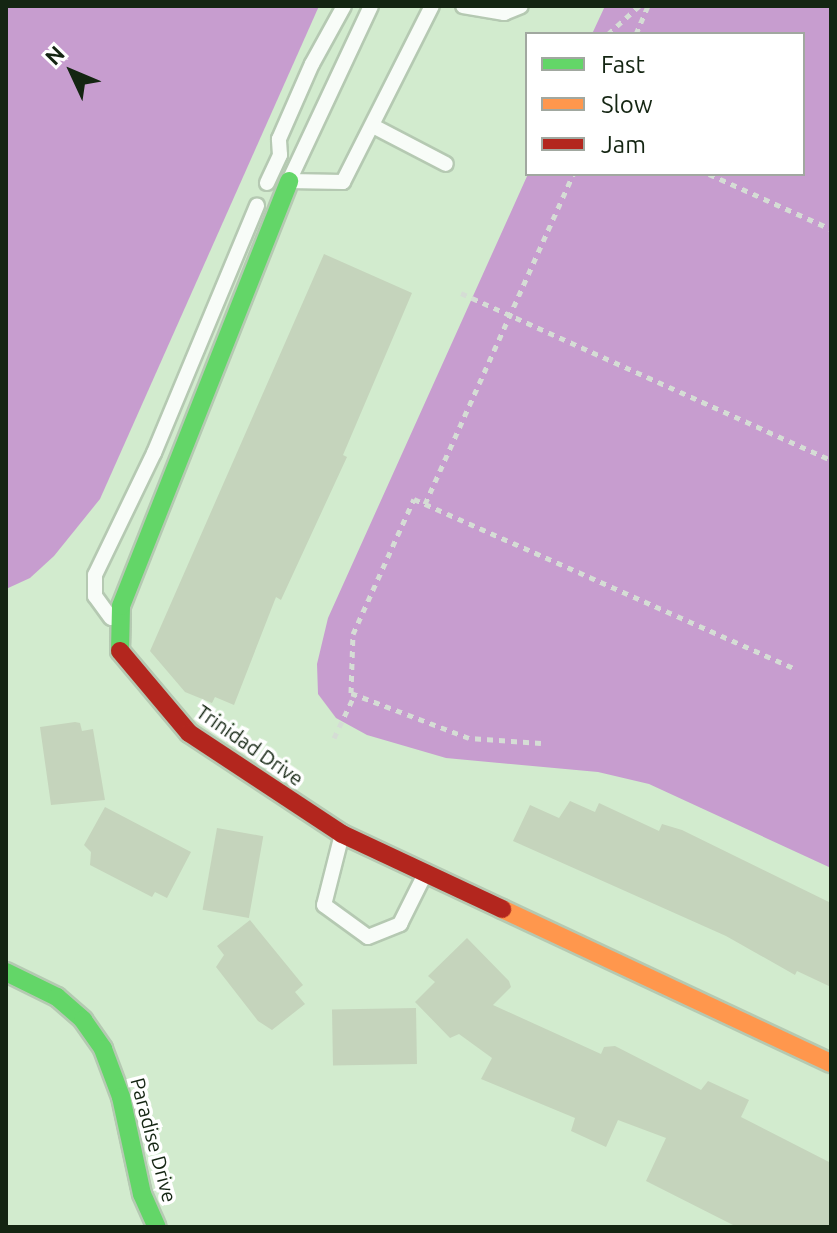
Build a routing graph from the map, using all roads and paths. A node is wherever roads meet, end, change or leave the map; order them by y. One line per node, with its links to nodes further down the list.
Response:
1 (344, 6): 20 (lane)
2 (371, 6): 14 (lane)
3 (432, 6): 10 (lane)
4 (463, 6): 5 (lane)
5 (521, 6)
6 (639, 6): 8 (path)
7 (648, 6): 9 (path)
8 (610, 32)
9 (637, 32)
10 (373, 126): 11 (lane); 14 (lane)
11 (446, 164)
12 (572, 176): 17 (path)
13 (713, 176): 15 (path)
14 (289, 181): 20 (street, Trinidad Drive)
15 (831, 229)
16 (461, 293): 17 (path)
17 (510, 315): 18 (path); 19 (path)
18 (831, 460)
19 (425, 504): 21 (path); 22 (path)
20 (120, 631): 25 (street, Trinidad Drive)
21 (794, 668)
22 (355, 694): 23 (path); 24 (path)
23 (334, 738)
24 (541, 743)
25 (342, 834): 26 (street, Trinidad Drive); 26 (lane)
26 (425, 873): 28 (street, Trinidad Drive)
27 (6, 972): 29 (street, Paradise Drive)
28 (831, 1063)
29 (157, 1227)

